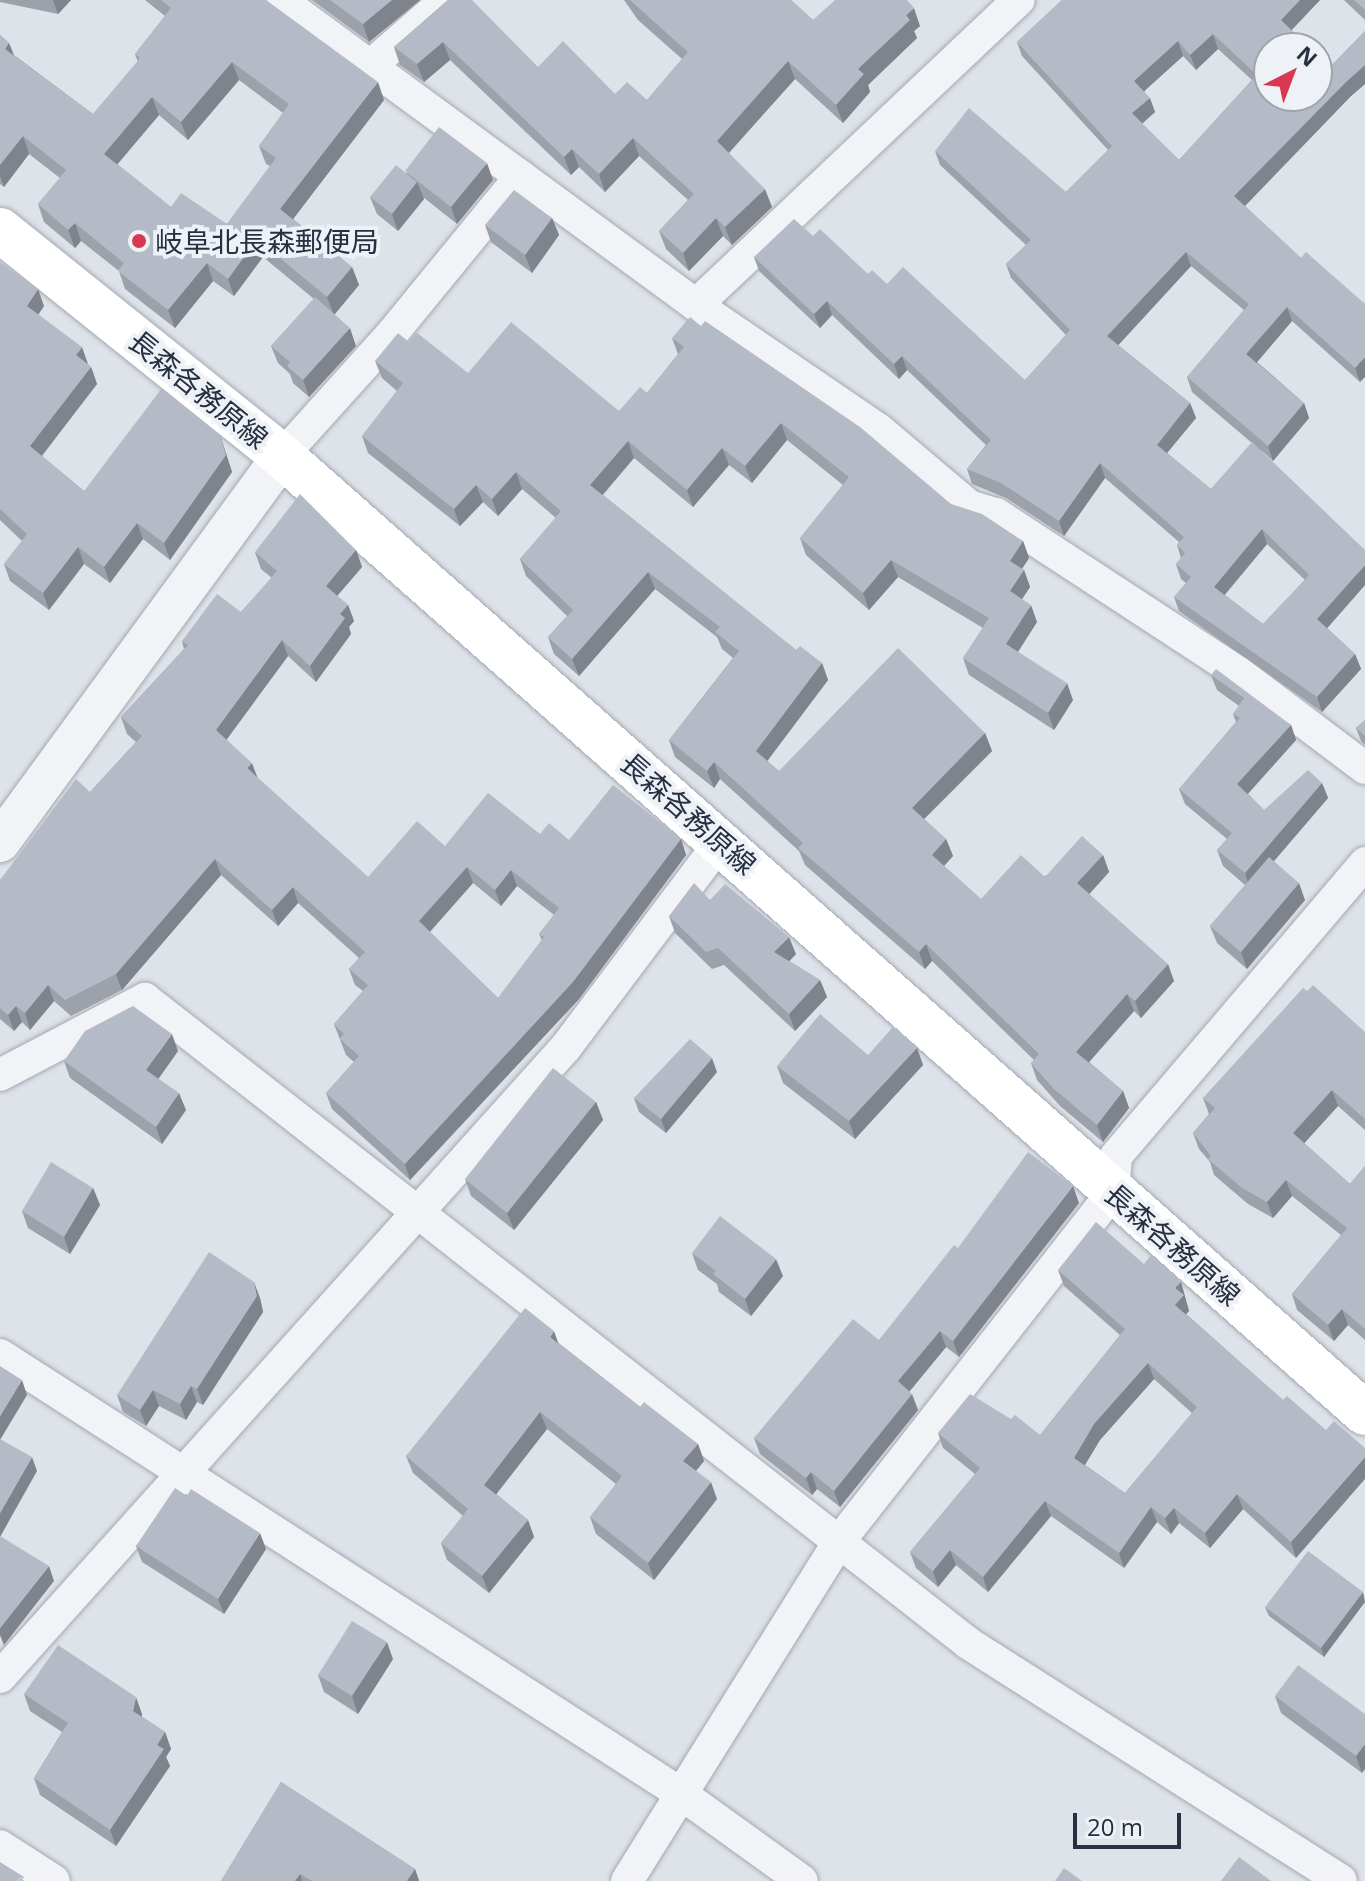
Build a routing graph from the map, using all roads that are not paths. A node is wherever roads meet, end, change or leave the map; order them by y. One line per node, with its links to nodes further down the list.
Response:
1 (280, 0): 4 (street)
2 (446, 0): 4 (street)
3 (1019, 0): 7 (street)
4 (369, 67): 5 (street)
5 (521, 176): 7 (street); 8 (street)
6 (0, 230): 8 (main road, 長森各務原線)
7 (696, 305): 9 (street)
8 (282, 456): 10 (main road, 長森各務原線); 11 (street)
9 (1365, 768)
10 (721, 841): 14 (main road, 長森各務原線); 15 (street)
11 (0, 842)
12 (1365, 863): 14 (street)
13 (0, 1075): 15 (street)
14 (1113, 1192): 17 (main road, 長森各務原線); 19 (street)
15 (420, 1212): 18 (street); 19 (street)
16 (0, 1355): 18 (street)
17 (1365, 1413)
18 (183, 1473): 20 (street); 21 (street)
19 (841, 1539): 21 (street); 26 (street)
20 (0, 1677)
21 (680, 1793): 24 (street); 25 (street)
22 (0, 1846): 23 (street)
23 (54, 1881)
24 (627, 1881)
25 (802, 1881)
26 (1341, 1881)

